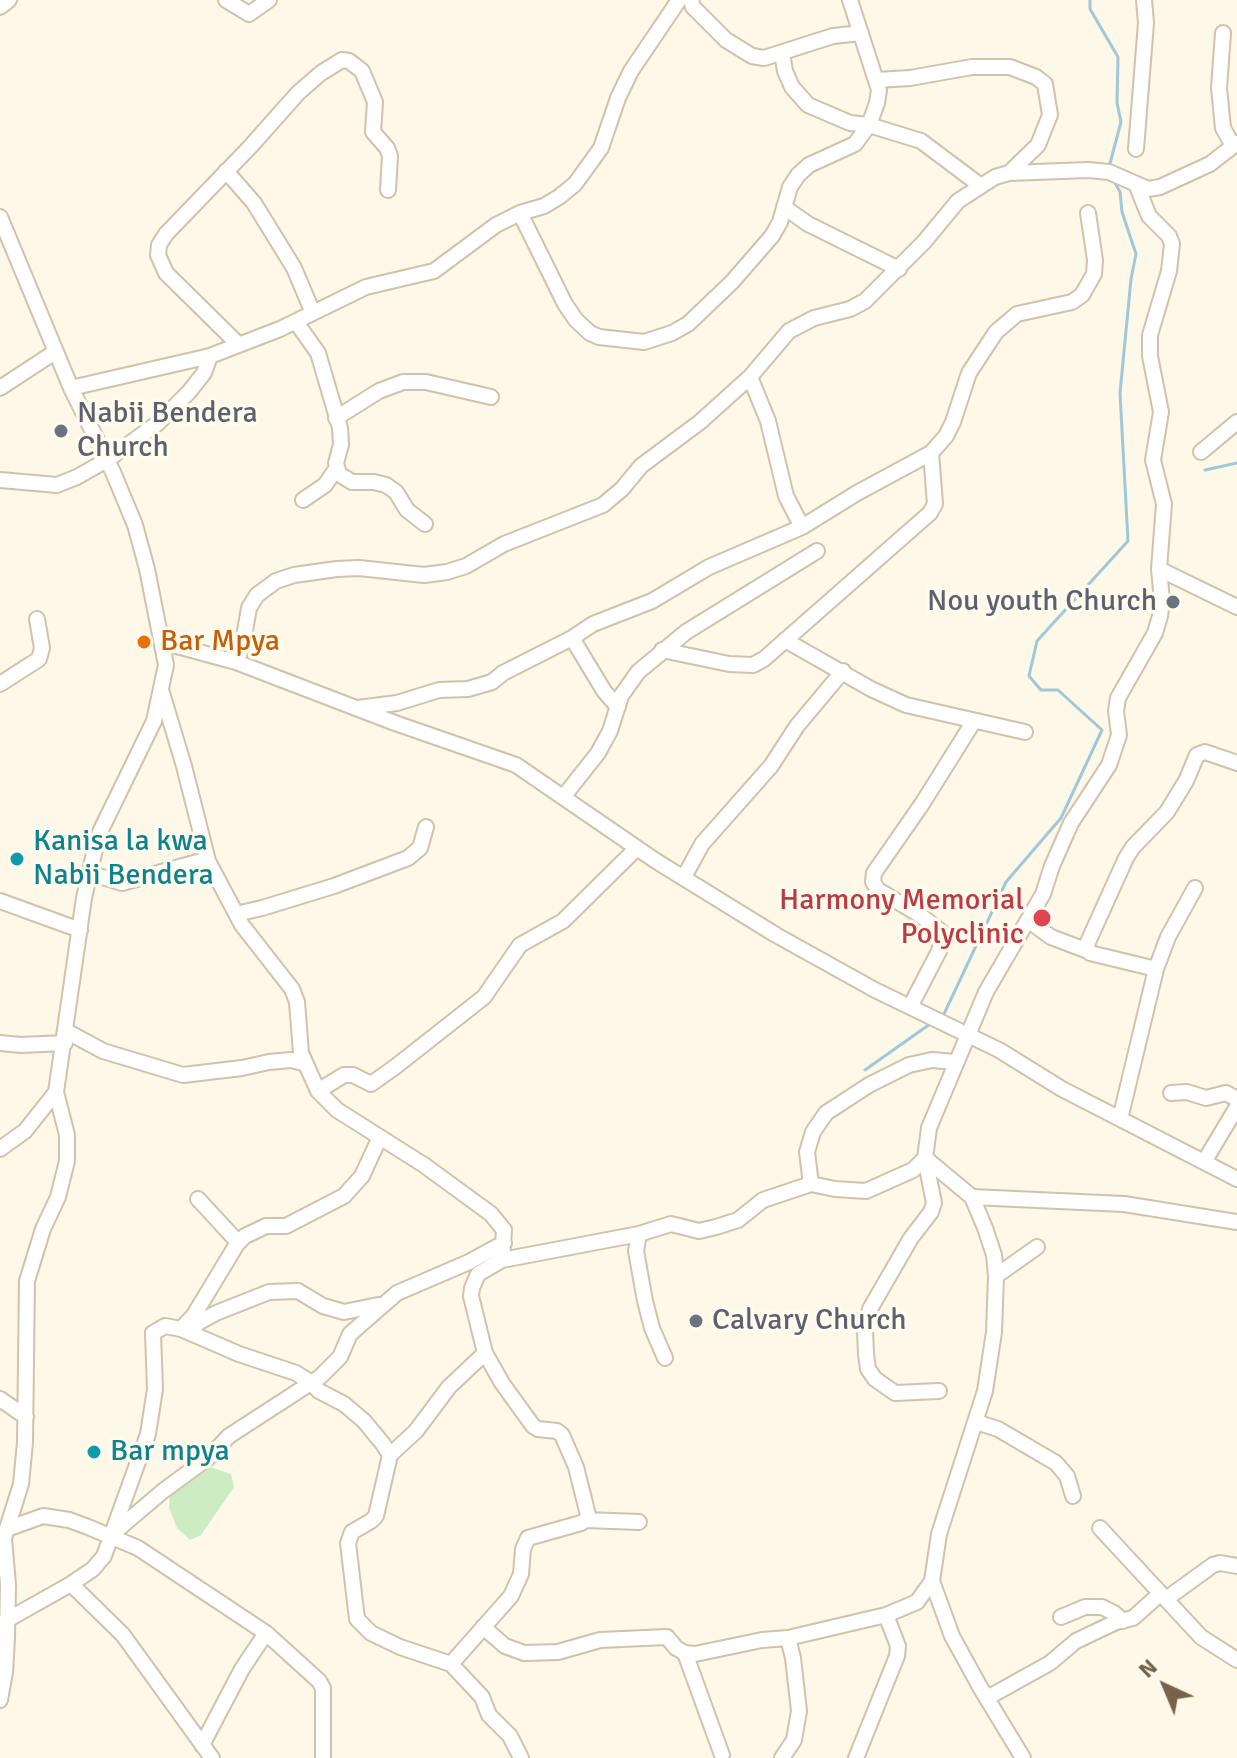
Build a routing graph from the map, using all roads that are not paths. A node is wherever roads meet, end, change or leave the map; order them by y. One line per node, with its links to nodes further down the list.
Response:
1 (9, 0): 8 (street)
2 (226, 0): 3 (street)
3 (269, 0)
4 (679, 0): 22 (street)
5 (691, 0): 11 (street)
6 (851, 0): 9 (street)
7 (1144, 0): 15 (street)
8 (0, 7)
9 (861, 33): 11 (street); 12 (street)
10 (1223, 33): 14 (street)
11 (782, 53): 13 (street)
12 (876, 80): 13 (street); 17 (street)
13 (869, 125): 19 (street); 21 (street)
14 (1235, 144): 18 (street)
15 (1136, 149)
16 (226, 171): 20 (street); 26 (street); 28 (street)
17 (1009, 173): 18 (street); 19 (street)
18 (1136, 184): 46 (street)
19 (981, 186): 25 (street)
20 (388, 190)
21 (784, 207): 22 (street); 25 (street)
22 (520, 213): 26 (street)
23 (1088, 213): 38 (street)
24 (0, 217): 29 (street)
25 (899, 269): 31 (street)
26 (313, 313): 27 (street)
27 (296, 322): 28 (street); 35 (street)
28 (239, 345): 30 (street)
29 (55, 352): 32 (street); 33 (street)
30 (210, 356): 33 (street); 39 (street)
31 (750, 377): 44 (street); 53 (street)
32 (0, 388)
33 (71, 388): 39 (street)
34 (491, 397): 35 (street)
35 (336, 418): 40 (street)
36 (1237, 422): 37 (street)
37 (1201, 452)
38 (931, 453): 44 (street); 50 (street)
39 (107, 460): 41 (street); 51 (street)
40 (336, 469): 42 (street); 43 (street)
41 (0, 480)
42 (303, 500)
43 (425, 524)
44 (802, 527): 49 (street)
45 (817, 551): 52 (street)
46 (1159, 569): 47 (street); 71 (street)
47 (1237, 607)
48 (37, 619): 55 (street)
49 (572, 638): 57 (street); 58 (street)
50 (785, 640): 52 (street); 54 (street)
51 (162, 642): 53 (street); 56 (street)
52 (662, 650): 57 (street)
53 (236, 662): 58 (street)
54 (843, 671): 59 (street); 67 (street)
55 (0, 684)
56 (162, 693): 65 (street); 66 (street)
57 (618, 707): 62 (street)
58 (356, 708): 62 (street)
59 (974, 721): 60 (street); 75 (street)
60 (1025, 732)
61 (1237, 763): 73 (street)
62 (564, 796): 64 (street)
63 (426, 827): 70 (street)
64 (637, 848): 67 (street); 81 (street)
65 (208, 861): 66 (street); 70 (street)
66 (89, 873): 72 (street)
67 (684, 877): 75 (street)
68 (1195, 888): 74 (street)
69 (0, 901): 72 (street)
70 (236, 914): 80 (street)
71 (1028, 920): 73 (street); 76 (street)
72 (80, 930): 77 (street)
73 (1088, 951): 74 (street)
74 (1156, 969): 86 (street)
75 (910, 1007): 76 (street)
76 (969, 1034): 79 (street); 86 (street)
77 (65, 1037): 78 (street); 80 (street); 82 (street)
78 (0, 1043)
79 (955, 1062): 89 (street); 92 (street)
80 (303, 1063): 81 (street)
81 (318, 1091): 87 (street)
82 (56, 1092): 88 (street); 109 (street)
83 (1171, 1093): 84 (street)
84 (1237, 1099)
85 (1237, 1107): 90 (street)
86 (1120, 1119): 90 (street)
87 (379, 1139): 97 (street); 98 (street)
88 (1, 1147)
89 (925, 1158): 92 (street); 93 (street); 107 (street)
90 (1204, 1162): 91 (street)
91 (1237, 1179)
92 (811, 1184): 96 (street)
93 (972, 1197): 95 (street); 101 (street)
94 (198, 1199): 98 (street)
95 (1237, 1222)
96 (639, 1234): 100 (street); 105 (street)
97 (504, 1243): 100 (street); 102 (street)
98 (237, 1244): 103 (street)
99 (1037, 1247): 101 (street)
100 (502, 1260): 104 (street)
101 (996, 1276): 110 (street)
102 (386, 1303): 103 (street); 106 (street)
103 (186, 1331): 106 (street); 117 (street)
104 (485, 1353): 111 (street); 113 (street)
105 (665, 1358)
106 (310, 1382): 111 (street); 117 (street)
107 (939, 1391)
108 (0, 1399): 109 (street)
109 (26, 1417): 116 (street)
110 (976, 1422): 112 (street); 119 (street)
111 (390, 1455): 131 (street)
112 (1073, 1496)
113 (586, 1520): 114 (street); 126 (street)
114 (639, 1522)
115 (1100, 1528): 121 (street)
116 (4, 1536): 117 (street); 125 (street)
117 (110, 1536): 120 (street); 127 (street)
118 (1237, 1566): 121 (street)
119 (932, 1581): 122 (street); 132 (street)
120 (71, 1584): 125 (street); 134 (street)
121 (1163, 1596): 124 (street); 130 (street)
122 (886, 1615): 128 (street); 140 (street)
123 (1061, 1617): 124 (street)
124 (1123, 1621): 132 (street)
125 (4, 1622): 133 (street)
126 (483, 1627): 129 (street); 131 (street)
127 (266, 1633): 134 (street); 137 (street)
128 (788, 1638): 129 (street); 139 (street)
129 (685, 1653): 135 (street)
130 (1237, 1660)
131 (451, 1664): 138 (street)
132 (987, 1698): 141 (street)
133 (0, 1700)
134 (202, 1745): 136 (street)
135 (721, 1757)
136 (212, 1758)
137 (323, 1758)
138 (521, 1758)
139 (782, 1758)
140 (856, 1758)
141 (1023, 1758)

